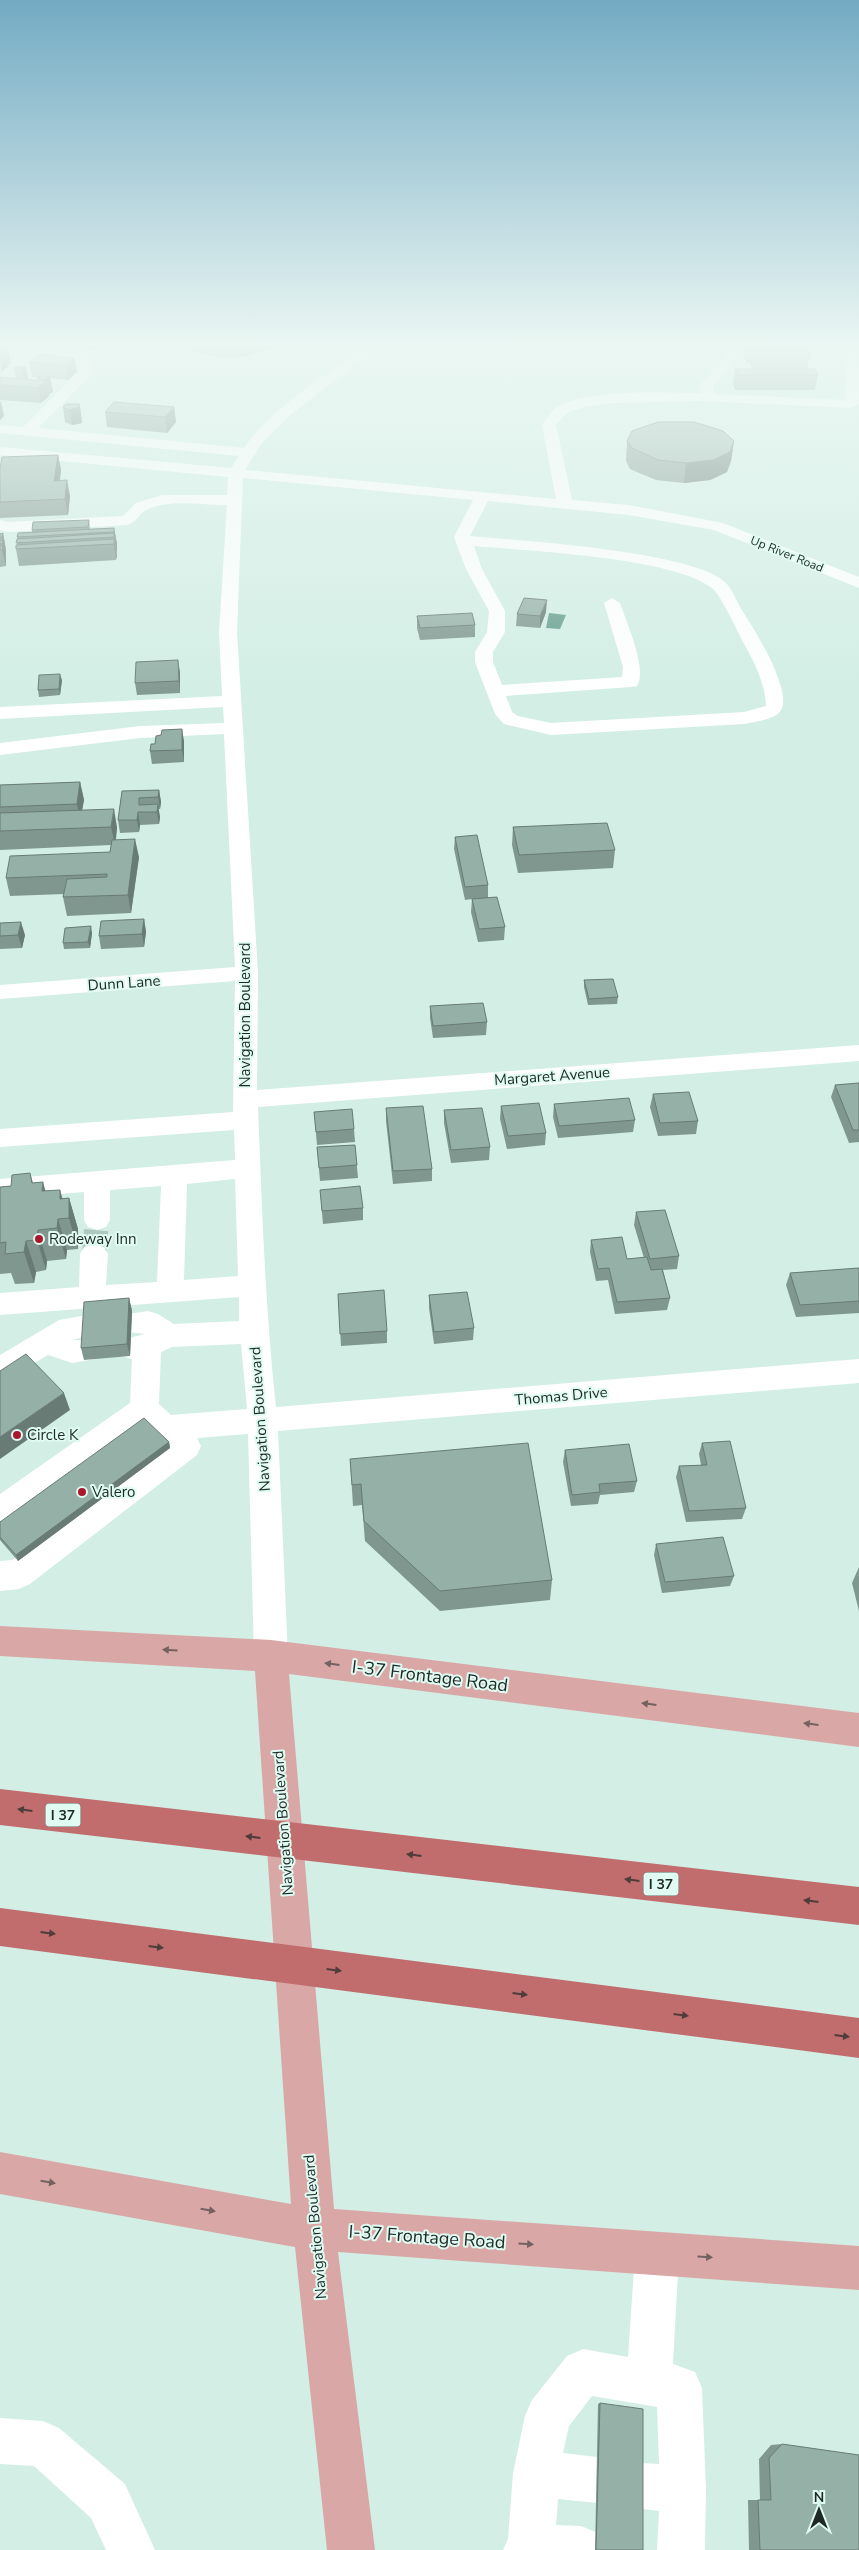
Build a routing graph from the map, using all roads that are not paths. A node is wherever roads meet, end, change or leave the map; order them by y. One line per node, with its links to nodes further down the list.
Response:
1 (241, 466): 5 (street, Navigation Boulevard)
2 (264, 466): 4 (street, Up River Road)
3 (557, 466): 6 (street)
4 (482, 496): 6 (street, Up River Road); 8 (street)
5 (235, 500): 7 (street); 12 (street, Navigation Boulevard)
6 (565, 504): 9 (street, Up River Road)
7 (0, 525)
8 (463, 540): 11 (street); 11 (street)
9 (859, 583)
10 (612, 602): 11 (street)
11 (495, 691)
12 (232, 701): 13 (street); 14 (street, Navigation Boulevard)
13 (0, 713)
14 (234, 728): 15 (street); 16 (street, Navigation Boulevard)
15 (0, 748)
16 (247, 973): 17 (street, Dunn Lane); 19 (street, Navigation Boulevard)
17 (0, 992)
18 (859, 1054): 19 (street, Margaret Avenue)
19 (245, 1110): 20 (street, Margaret Avenue); 21 (street, Navigation Boulevard)
20 (0, 1138)
21 (247, 1168): 22 (street); 27 (street, Navigation Boulevard)
22 (174, 1176): 23 (street); 28 (street)
23 (97, 1182): 24 (street); 25 (street)
24 (0, 1189)
25 (97, 1220)
26 (94, 1254): 29 (street)
27 (254, 1285): 28 (street); 31 (street, Navigation Boulevard)
28 (170, 1291): 29 (street)
29 (92, 1297): 30 (street)
30 (0, 1304)
31 (254, 1332): 35 (street); 36 (street, Navigation Boulevard)
32 (86, 1339): 33 (street)
33 (0, 1370)
34 (859, 1371): 36 (street, Thomas Drive)
35 (155, 1418): 36 (street, Thomas Drive); 37 (street); 38 (street)
36 (263, 1422): 40 (street, Navigation Boulevard)
37 (14, 1507)
38 (0, 1576)
39 (0, 1641): 40 (main road, I-37 Frontage Road, one-way to 39)
40 (271, 1656): 41 (main road, I-37 Frontage Road, one-way to 40); 47 (main road, Navigation Boulevard)
41 (859, 1730)
42 (0, 1808): 43 (highway, I 37, one-way to 42)
43 (859, 1906)
44 (0, 1927): 45 (highway, one-way to 45)
45 (859, 2038)
46 (0, 2173): 47 (main road, I-37 Frontage Road, one-way to 47)
47 (314, 2229): 48 (main road, I-37 Frontage Road, one-way to 48); 56 (main road, Navigation Boulevard)
48 (657, 2254): 49 (main road, I-37 Frontage Road, one-way to 49); 50 (street)
49 (859, 2268)
50 (649, 2383): 52 (street); 58 (street)
51 (0, 2441): 55 (street)
52 (536, 2473): 53 (street); 54 (street)
53 (596, 2480)
54 (530, 2549): 57 (street)
55 (131, 2550)
56 (351, 2550)
57 (582, 2550)
58 (681, 2550)

